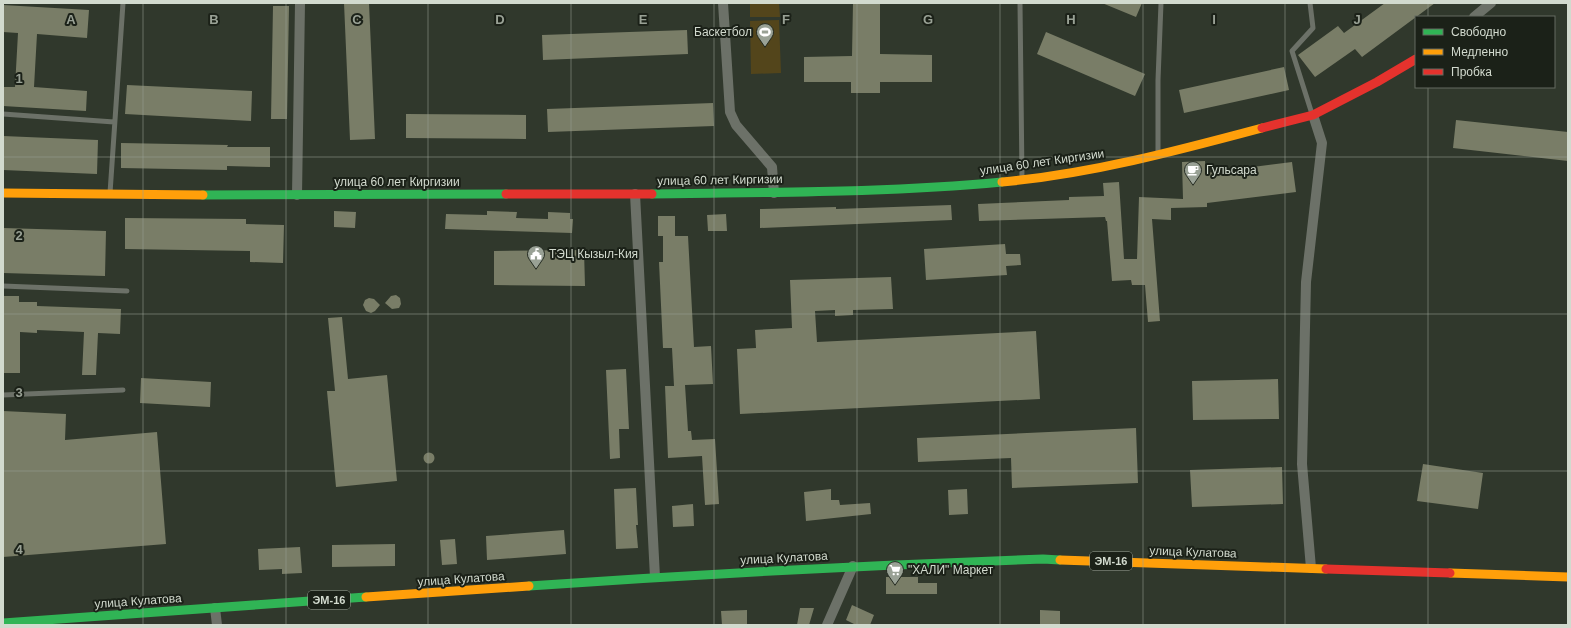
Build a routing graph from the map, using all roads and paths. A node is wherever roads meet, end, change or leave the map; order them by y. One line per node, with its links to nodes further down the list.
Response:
1 (123, 3): 12 (lane)
2 (300, 3): 19 (street)
3 (723, 3): 16 (street)
4 (1020, 3): 14 (lane)
5 (1161, 3): 13 (lane)
6 (1310, 3): 11 (lane)
7 (1491, 3): 8 (street)
8 (1475, 16)
9 (1415, 60): 11 (main road, улица 60 лет Киргизии)
10 (3, 114): 12 (lane)
11 (1313, 115): 13 (main road, улица 60 лет Киргизии); 25 (street)
12 (114, 122): 17 (lane)
13 (1158, 156): 14 (main road, улица 60 лет Киргизии)
14 (1022, 180): 16 (main road, улица 60 лет Киргизии)
15 (3, 193): 17 (main road, улица 60 лет Киргизии)
16 (774, 193): 18 (main road, улица 60 лет Киргизии)
17 (110, 194): 19 (main road, улица 60 лет Киргизии)
18 (635, 194): 19 (main road, улица 60 лет Киргизии); 26 (street)
19 (297, 195)
20 (3, 286): 21 (lane)
21 (127, 291)
22 (123, 390): 23 (lane)
23 (3, 395)
24 (853, 566): 25 (main road, улица Кулатова / ЭМ-16); 26 (main road, улица Кулатова / ЭМ-16); 31 (street)
25 (1311, 568): 27 (main road, улица Кулатова / ЭМ-16)
26 (655, 577): 28 (main road, улица Кулатова / ЭМ-16)
27 (1568, 577)
28 (215, 608): 29 (main road, улица Кулатова / ЭМ-16); 30 (street)
29 (3, 623)
30 (217, 625)
31 (827, 625)

